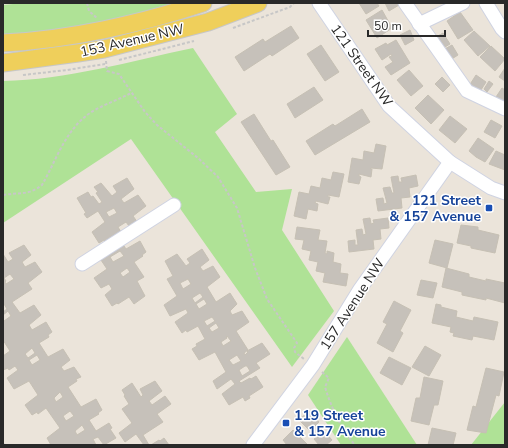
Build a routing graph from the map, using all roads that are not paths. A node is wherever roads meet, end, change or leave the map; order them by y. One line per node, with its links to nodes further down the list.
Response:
1 (203, 3): 9 (main road, 153 Avenue NW)
2 (258, 3): 10 (main road, 153 Avenue NW)
3 (319, 3): 12 (street, 121 Street NW)
4 (405, 3): 7 (street)
5 (463, 3): 7 (street)
6 (486, 3): 8 (street)
7 (419, 24): 11 (street)
8 (505, 32)
9 (3, 44)
10 (3, 63)
11 (505, 109)
12 (450, 162): 13 (street, 121 Street NW); 16 (street, 157 Avenue NW)
13 (505, 193)
14 (174, 205): 15 (street)
15 (82, 264)
16 (253, 445)

